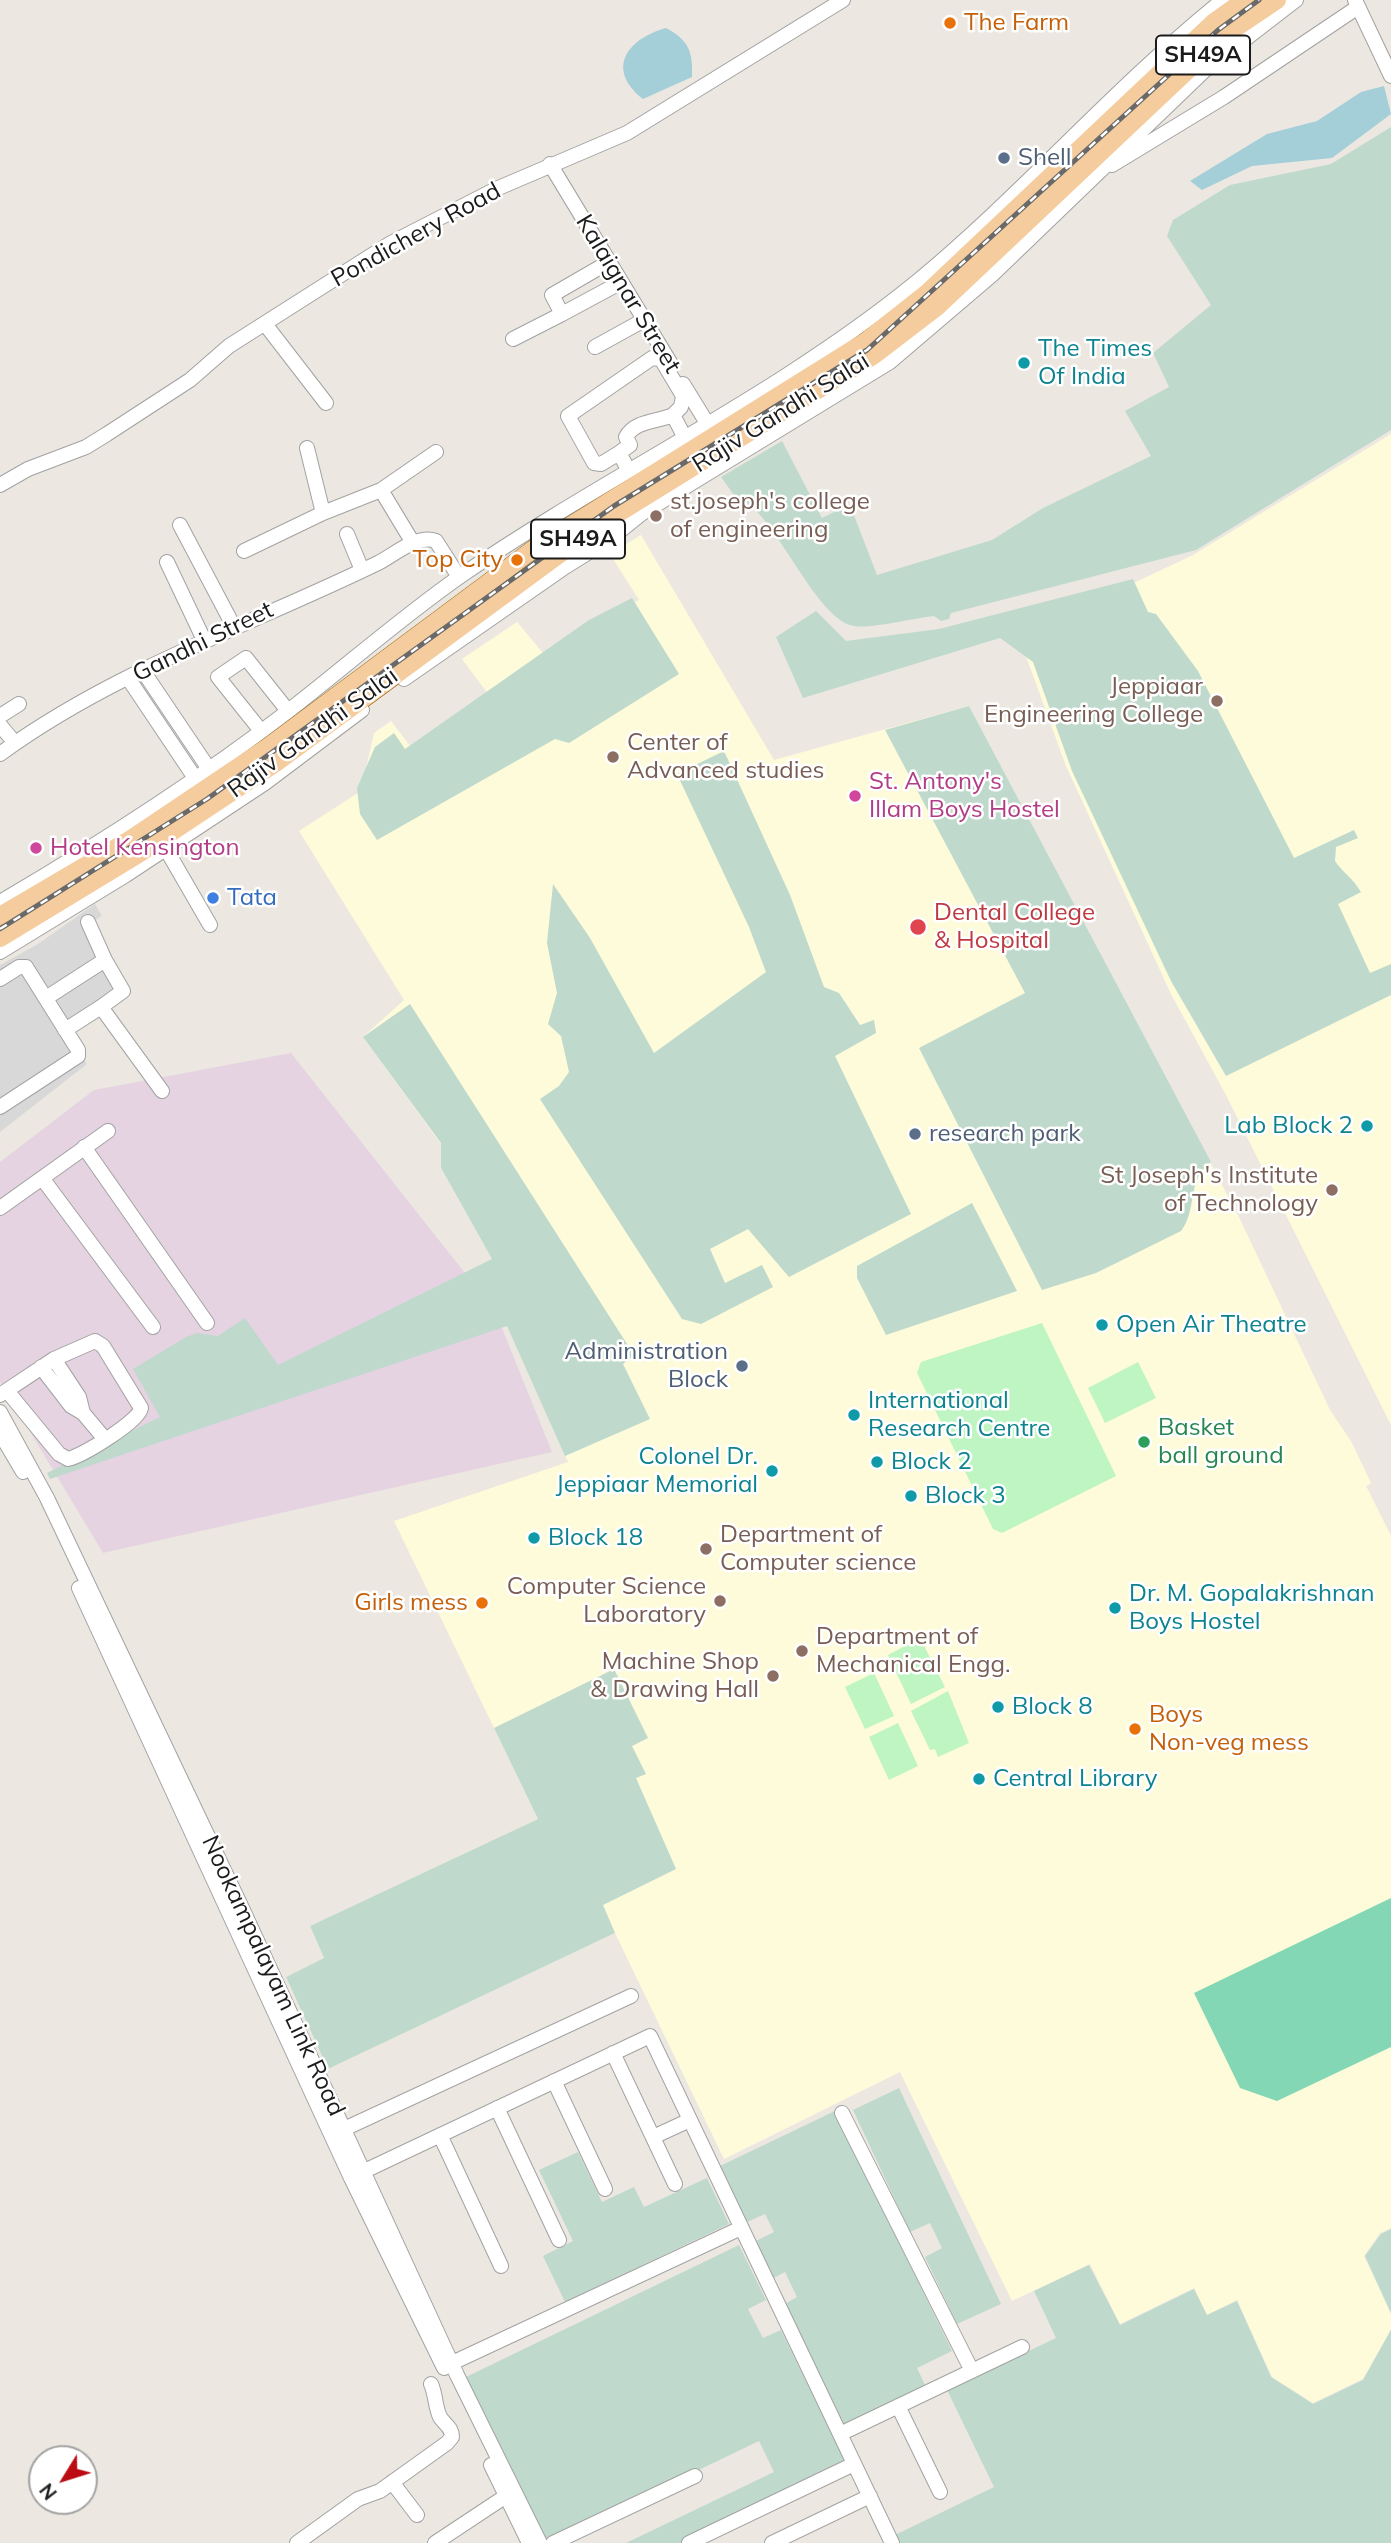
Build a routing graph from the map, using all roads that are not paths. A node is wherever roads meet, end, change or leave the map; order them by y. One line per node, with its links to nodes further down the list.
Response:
1 (843, 0): 9 (street, Pondichery Road)
2 (1223, 0): 20 (street)
3 (1245, 0): 25 (main road, Rajiv Gandhi Salai / SH49A)
4 (1277, 0): 8 (main road, Rajiv Gandhi Salai / SH49A)
5 (1296, 0): 8 (street)
6 (1357, 3): 7 (street); 10 (street)
7 (1391, 76)
8 (1140, 123): 10 (street); 25 (main road, Rajiv Gandhi Salai / SH49A)
9 (550, 164): 11 (street, Kalaignar Street); 15 (street, Pondichery Road)
10 (1091, 178): 50 (street)
11 (608, 262): 13 (street); 14 (street, Kalaignar Street)
12 (614, 286): 13 (street)
13 (562, 314): 16 (street)
14 (644, 320): 17 (street); 20 (street, Kalaignar Street)
15 (265, 324): 18 (street); 27 (street, Pondichery Road)
16 (513, 340)
17 (595, 347)
18 (326, 404)
19 (673, 415): 21 (street); 24 (street); 24 (street)
20 (707, 423): 21 (street)
21 (684, 436): 26 (street)
22 (306, 448): 29 (street)
23 (436, 452): 28 (street)
24 (619, 453): 26 (street)
25 (683, 464): 52 (main road, Rajiv Gandhi Salai / SH49A); 55 (main road, Rajiv Gandhi Salai / SH49A)
26 (628, 469): 36 (street)
27 (0, 485)
28 (381, 490): 29 (street); 32 (street)
29 (323, 513): 33 (street)
30 (180, 524): 37 (street)
31 (347, 534): 35 (street)
32 (413, 543): 35 (street, Gandhi Street); 36 (street)
33 (244, 551)
34 (167, 562): 38 (street)
35 (362, 570): 37 (street, Gandhi Street)
36 (459, 577): 42 (street)
37 (234, 627): 38 (street, Gandhi Street)
38 (204, 640): 39 (street, Gandhi Street)
39 (143, 671): 40 (street, Gandhi Street); 48 (street)
40 (128, 678): 46 (street, Gandhi Street); 49 (street)
41 (19, 704): 43 (street)
42 (288, 711): 45 (street); 45 (street)
43 (0, 716)
44 (0, 725): 46 (street)
45 (261, 731): 48 (street)
46 (15, 743): 47 (street, Gandhi Street)
47 (0, 754)
48 (209, 768): 49 (street)
49 (195, 778): 51 (street)
50 (166, 849): 54 (street); 56 (street)
51 (0, 902)
52 (0, 916)
53 (88, 922): 57 (street)
54 (211, 925)
55 (0, 938)
56 (0, 951)
57 (105, 960): 59 (street); 60 (street)
58 (0, 979): 59 (street)
59 (46, 998): 61 (street)
60 (101, 1006): 61 (street); 62 (street)
61 (65, 1030): 63 (street)
62 (162, 1091)
63 (0, 1107)
64 (108, 1131): 65 (street)
65 (84, 1147): 66 (street); 68 (street)
66 (42, 1178): 67 (street); 69 (street)
67 (0, 1208)
68 (207, 1324)
69 (153, 1327)
70 (54, 1359): 71 (street); 74 (street); 76 (street)
71 (41, 1367): 72 (street); 74 (street)
72 (4, 1394): 76 (street)
73 (0, 1412): 83 (street, Nookampalayam Link Road)
74 (83, 1413): 76 (street)
75 (0, 1433): 86 (street, Nookampalayam Link Road)
76 (104, 1438)
77 (631, 1996): 83 (street)
78 (613, 2053): 79 (street); 82 (street); 85 (street)
79 (554, 2081): 80 (street); 88 (street)
80 (497, 2108): 84 (street); 90 (street)
81 (842, 2113): 94 (street)
82 (690, 2120): 85 (street); 89 (street)
83 (344, 2129): 86 (street, Nookampalayam Link Road)
84 (440, 2135): 86 (street); 91 (street)
85 (653, 2137): 87 (street)
86 (357, 2175): 93 (street, Nookampalayam Link Road); 102 (street, Nookampalayam Link Road)
87 (675, 2184)
88 (605, 2189)
89 (741, 2228): 93 (street); 97 (street)
90 (559, 2240)
91 (501, 2266)
92 (1021, 2347): 94 (street)
93 (452, 2363): 108 (street, Nookampalayam Link Road)
94 (972, 2371): 96 (street)
95 (430, 2384): 100 (street)
96 (898, 2406): 97 (street); 101 (street)
97 (840, 2434): 98 (street)
98 (854, 2464): 103 (street); 110 (street)
99 (695, 2476): 109 (street)
100 (392, 2482): 104 (street); 105 (street)
101 (940, 2492)
102 (504, 2493): 106 (street); 107 (street, Nookampalayam Link Road)
103 (870, 2496): 111 (street); 112 (street)
104 (417, 2515)
105 (297, 2543)
106 (435, 2543)
107 (528, 2543)
108 (540, 2543)
109 (554, 2543)
110 (689, 2543)
111 (772, 2543)
112 (892, 2543)

